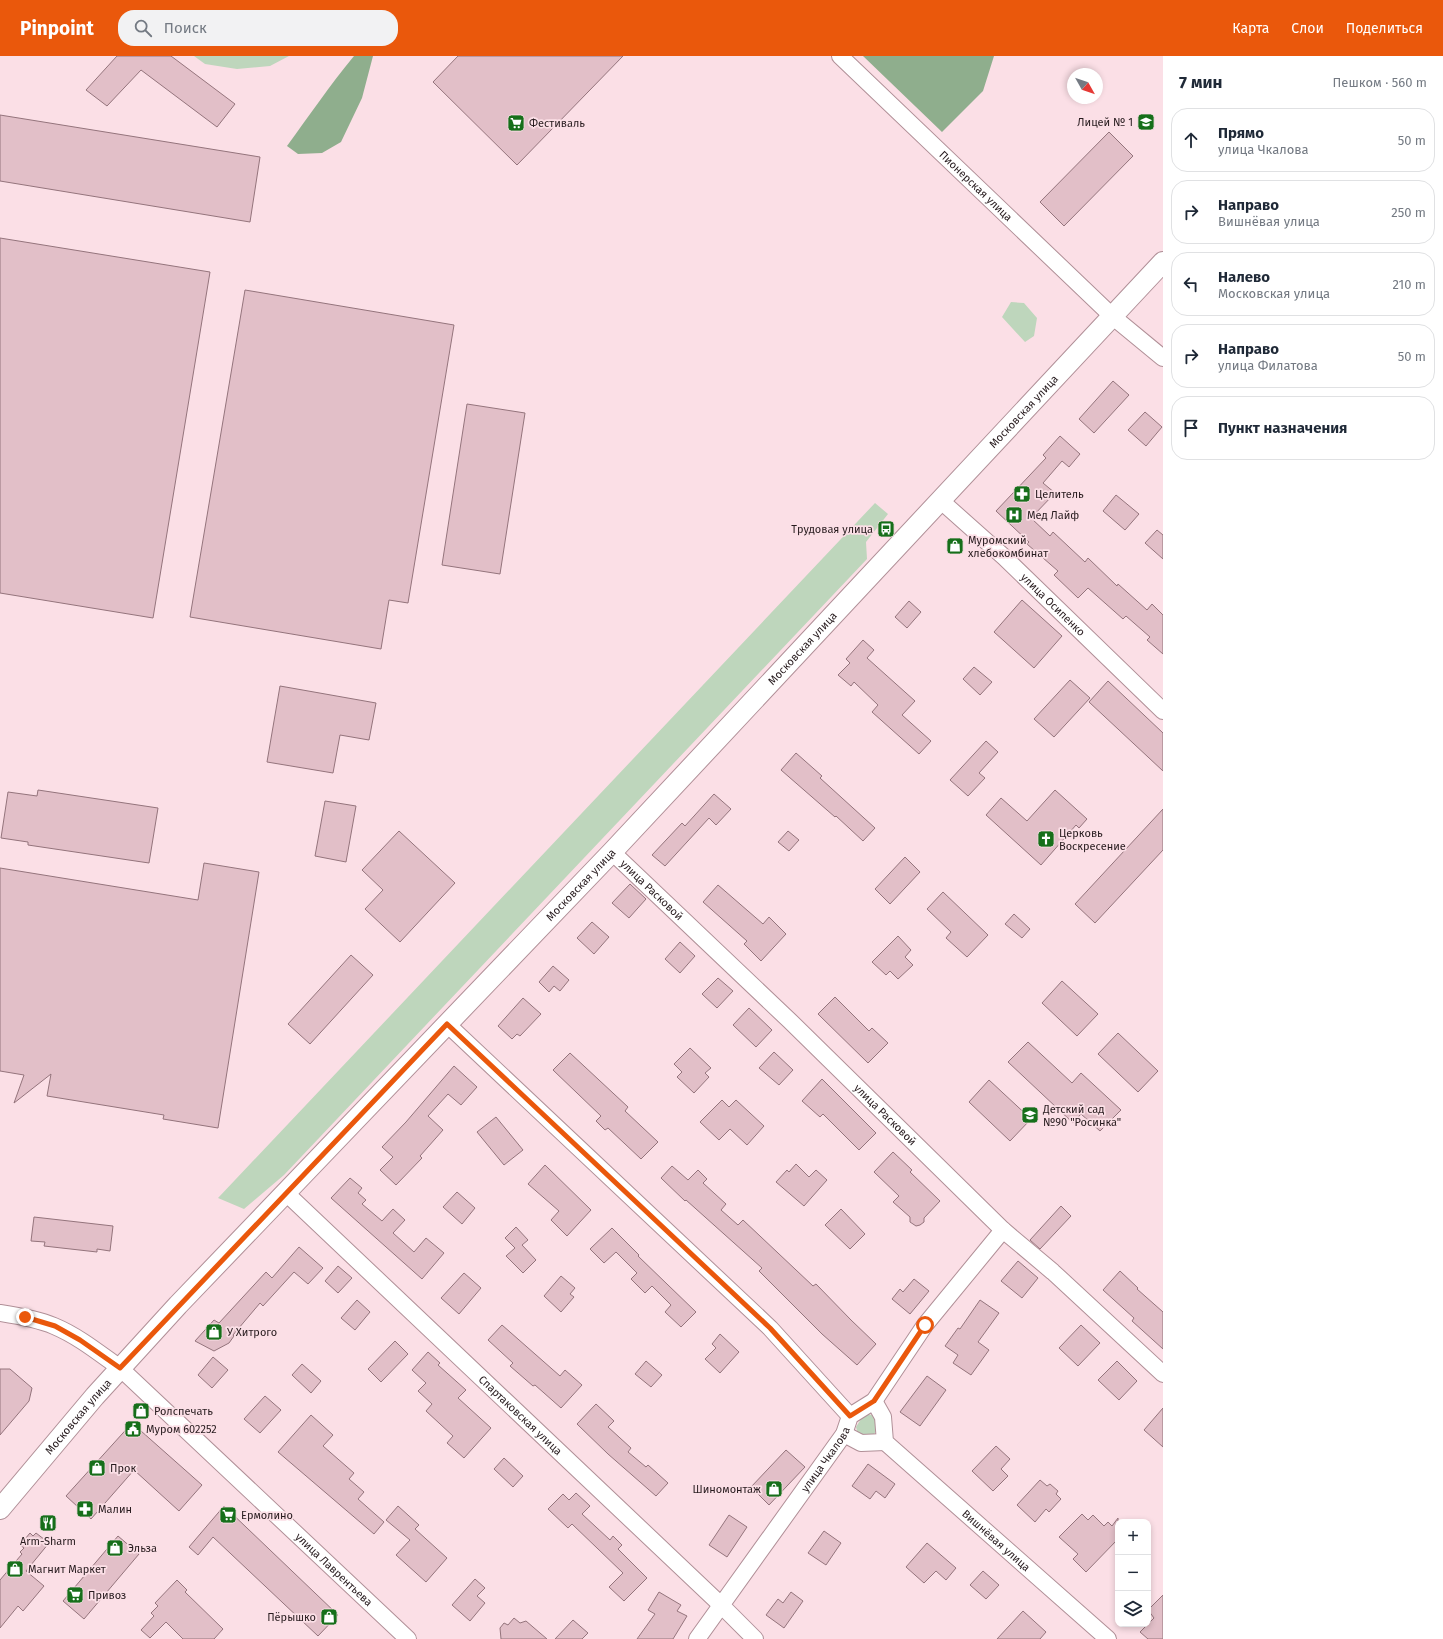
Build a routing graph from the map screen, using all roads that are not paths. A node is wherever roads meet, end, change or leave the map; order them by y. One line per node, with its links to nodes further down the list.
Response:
1 (840, 56): 3 (street, Пионерская улица)
2 (1163, 262): 3 (main road, Московская улица)
3 (1112, 316): 4 (street); 5 (main road, Московская улица)
4 (1163, 358)
5 (940, 500): 6 (street, улица Осипенко); 7 (main road, Московская улица)
6 (1163, 711)
7 (612, 852): 8 (main road, Московская улица); 10 (street, улица Расковой)
8 (447, 1024): 9 (main road, Московская улица); 15 (street)
9 (286, 1193): 12 (main road, Московская улица); 19 (street, Спартаковская улица)
10 (1003, 1230): 13 (street, улица Расковой); 14 (street, улица Чкалова)
11 (0, 1313): 12 (street, улица Лаврентьева)
12 (120, 1368): 18 (main road, Московская улица); 20 (street, улица Лаврентьева)
13 (1163, 1374)
14 (874, 1401): 15 (street, улица Чкалова); 17 (street)
15 (850, 1416): 16 (street, улица Чкалова)
16 (844, 1434): 17 (street); 19 (street, улица Чкалова)
17 (885, 1442): 23 (street, Вишнёвая улица)
18 (0, 1509)
19 (721, 1605): 21 (street, улица Чкалова); 22 (street, Спартаковская улица)
20 (408, 1639)
21 (697, 1639)
22 (755, 1639)
23 (1108, 1639)

